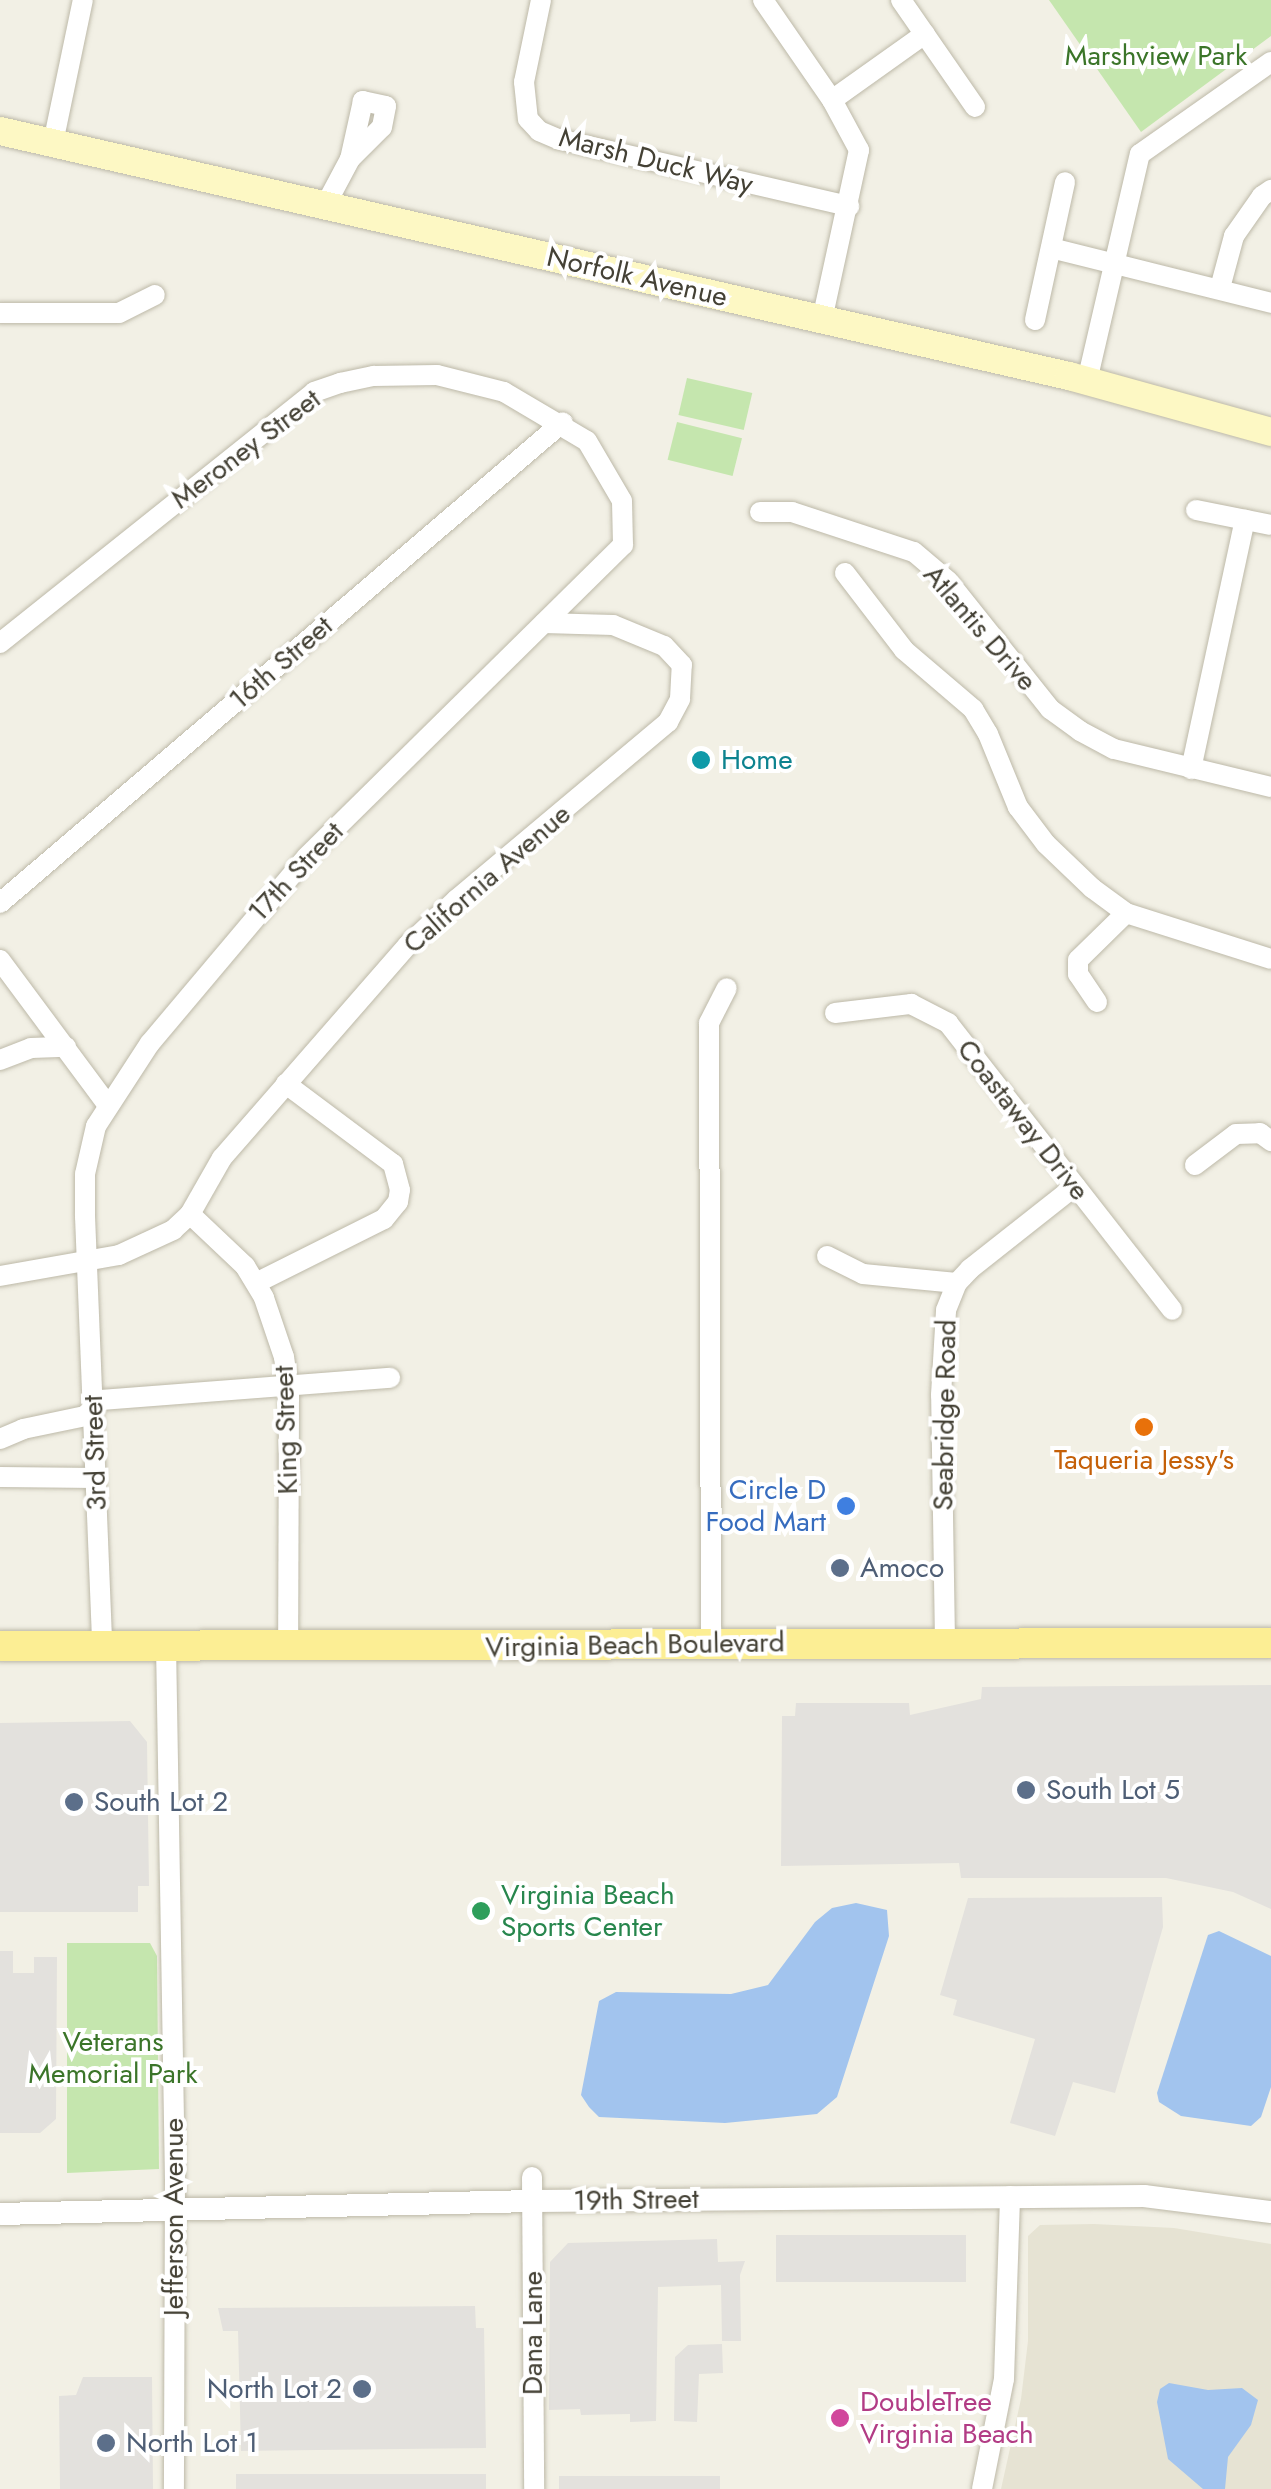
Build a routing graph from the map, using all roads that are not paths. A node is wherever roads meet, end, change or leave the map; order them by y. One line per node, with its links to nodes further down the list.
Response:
1 (83, 0): 10 (street)
2 (541, 0): 15 (street, Marsh Duck Way)
3 (763, 0): 7 (street)
4 (902, 0): 5 (street)
5 (924, 34): 7 (street); 8 (street)
6 (1271, 62): 17 (street)
7 (832, 100): 15 (street)
8 (975, 107)
9 (0, 131): 10 (main road, Norfolk Avenue)
10 (53, 143): 14 (main road, Norfolk Avenue)
11 (350, 159): 14 (street)
12 (1065, 182): 16 (street)
13 (1271, 190): 18 (street)
14 (325, 206): 22 (main road, Norfolk Avenue)
15 (850, 206): 22 (street)
16 (1051, 248): 17 (street); 23 (street)
17 (1114, 264): 18 (street); 24 (street)
18 (1220, 288): 20 (street)
19 (156, 294): 21 (street)
20 (1271, 303)
21 (0, 314)
22 (822, 320): 24 (main road, Norfolk Avenue)
23 (1035, 320)
24 (1087, 381): 26 (main road, Norfolk Avenue)
25 (563, 422): 31 (street, Meroney Street); 34 (street, Meroney Street); 37 (street, 16th Street)
26 (1271, 432)
27 (1196, 510): 29 (street)
28 (760, 512): 35 (street, Atlantis Drive)
29 (1245, 520): 30 (street); 35 (street)
30 (1271, 526)
31 (623, 545): 33 (street, 17th Street)
32 (845, 573): 38 (street)
33 (544, 623): 46 (street, California Avenue); 47 (street, 17th Street)
34 (0, 642)
35 (1190, 769): 36 (street, Atlantis Drive)
36 (1271, 787)
37 (0, 903)
38 (1126, 913): 39 (street); 42 (street)
39 (1271, 959)
40 (0, 960): 44 (street)
41 (727, 988): 69 (street)
42 (1097, 1002)
43 (835, 1013): 50 (street, Coastaway Drive)
44 (66, 1048): 45 (street); 47 (street)
45 (0, 1060)
46 (286, 1084): 51 (street, California Avenue); 55 (street)
47 (106, 1104): 53 (street, 17th Street)
48 (1271, 1141): 49 (street)
49 (1194, 1165)
50 (1075, 1186): 56 (street, Seabridge Road); 57 (street, Coastaway Drive)
51 (190, 1214): 53 (street); 55 (street, King Street)
52 (827, 1256): 56 (street)
53 (87, 1262): 54 (street); 60 (street, 3rd Street)
54 (0, 1276)
55 (256, 1283): 59 (street, King Street)
56 (957, 1283): 64 (street, Seabridge Road)
57 (1172, 1310)
58 (390, 1378): 59 (street)
59 (288, 1385): 60 (street); 68 (street, King Street)
60 (93, 1405): 61 (street); 63 (street, 3rd Street)
61 (0, 1439)
62 (0, 1477): 63 (street)
63 (96, 1478): 66 (street, 3rd Street)
64 (945, 1642): 65 (main road, Virginia Beach Boulevard); 69 (main road, Virginia Beach Boulevard)
65 (1271, 1643)
66 (102, 1644): 67 (main road, Virginia Beach Boulevard); 70 (main road, Virginia Beach Boulevard)
67 (166, 1644): 68 (main road, Virginia Beach Boulevard); 74 (street, Jefferson Avenue)
68 (288, 1644): 69 (main road, Virginia Beach Boulevard)
69 (710, 1645)
70 (0, 1646)
71 (532, 2177): 73 (street, Dana Lane)
72 (1010, 2196): 73 (street, 19th Street); 75 (street, 19th Street); 79 (street)
73 (533, 2201): 74 (street, 19th Street); 78 (street, Dana Lane)
74 (175, 2210): 76 (street, 19th Street); 77 (street, Jefferson Avenue)
75 (1271, 2212)
76 (0, 2214)
77 (174, 2489)
78 (534, 2489)
79 (982, 2489)

